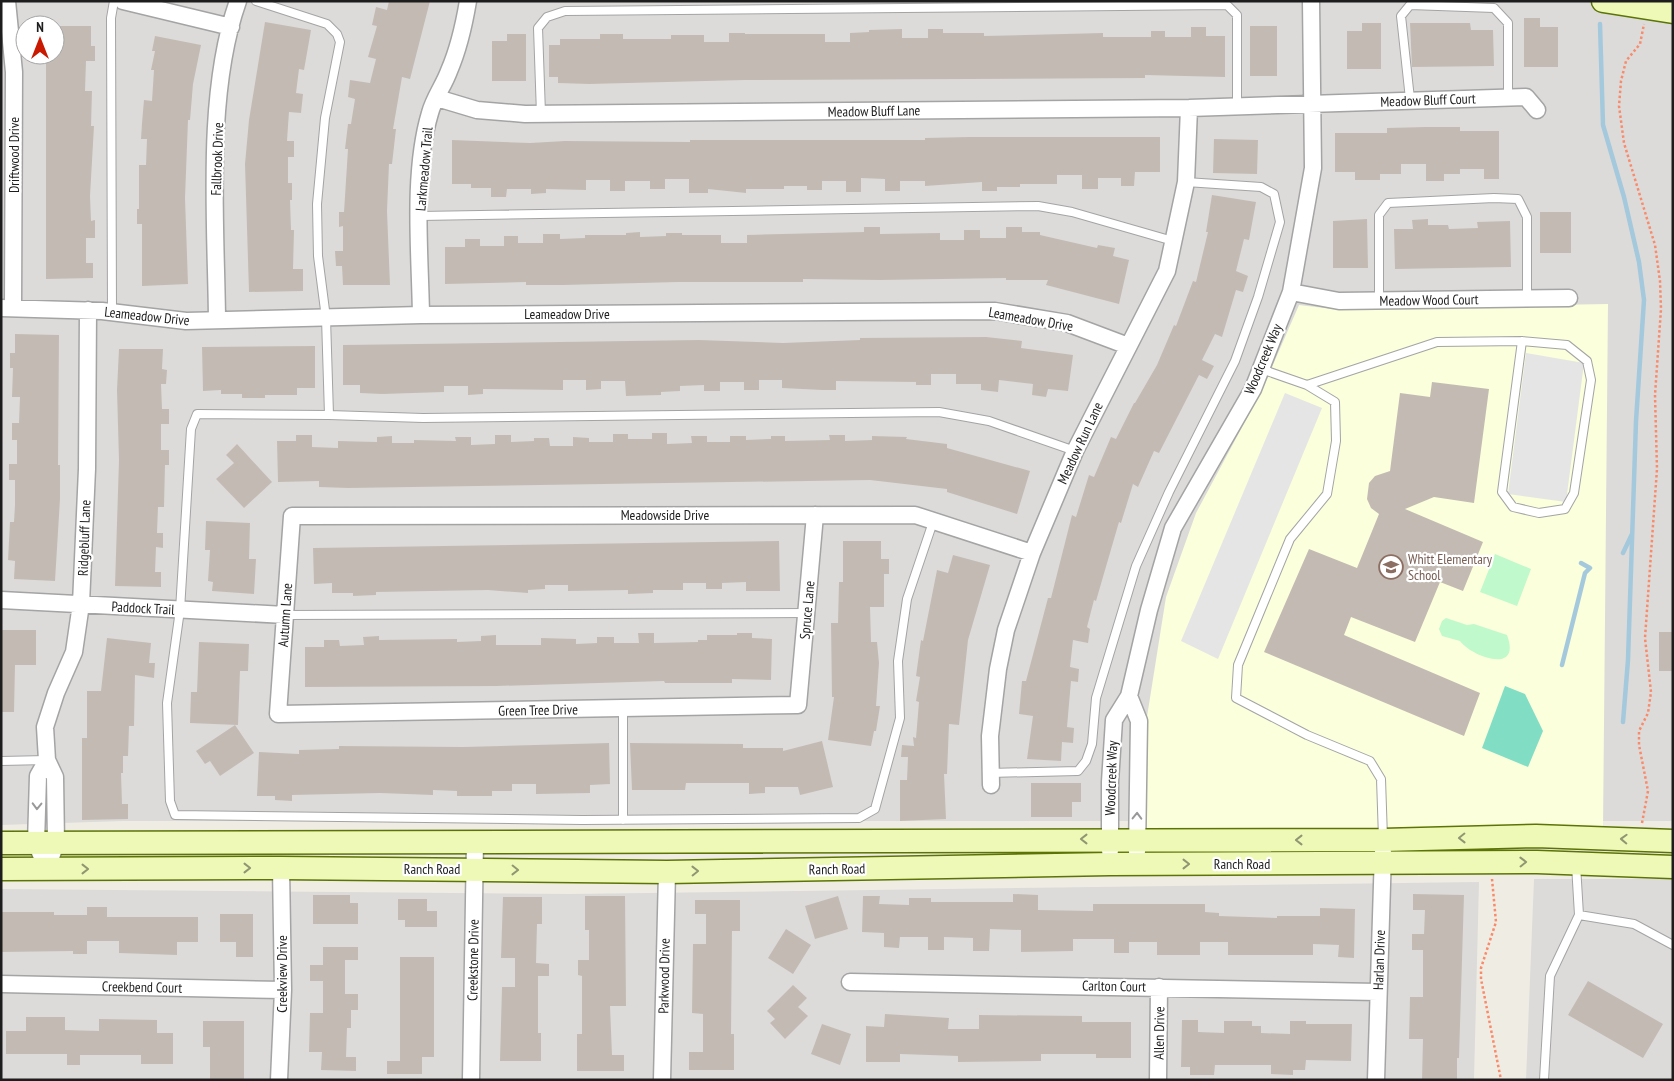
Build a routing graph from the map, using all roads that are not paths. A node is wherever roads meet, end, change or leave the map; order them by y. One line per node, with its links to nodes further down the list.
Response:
1 (7, 1): 9 (street); 27 (street, Driftwood Drive)
2 (114, 1): 29 (lane)
3 (123, 1): 11 (street)
4 (238, 1): 11 (street, Fallbrook Drive)
5 (256, 1): 31 (lane)
6 (468, 1): 12 (street, Larkmeadow Trail)
7 (1311, 1): 15 (street, Woodcreek Way)
8 (1603, 1): 10 (main road)
9 (1, 2)
10 (1673, 12)
11 (231, 27): 32 (street, Fallbrook Drive)
12 (437, 98): 19 (street, Meadow Bluff Lane); 21 (street, Larkmeadow Trail)
13 (1508, 98): 14 (street, Meadow Bluff Court); 14 (lane); 18 (street, Meadow Bluff Court)
14 (1410, 99): 15 (street, Meadow Bluff Court)
15 (1312, 105): 16 (street, Meadow Bluff Lane); 23 (street, Woodcreek Way)
16 (1237, 107): 17 (street, Meadow Bluff Lane); 19 (lane)
17 (1189, 108): 19 (street, Meadow Bluff Lane); 20 (street, Meadow Run Lane)
18 (1537, 110)
19 (541, 114)
20 (1186, 182): 22 (street, Meadow Run Lane); 54 (lane)
21 (420, 216): 22 (lane); 30 (street, Larkmeadow Trail)
22 (1173, 241): 34 (street, Meadow Run Lane)
23 (1290, 292): 26 (street, Meadow Wood Court); 35 (street, Woodcreek Way)
24 (1528, 298): 25 (street, Meadow Wood Court); 26 (street, Meadow Wood Court); 26 (lane)
25 (1569, 298)
26 (1379, 301)
27 (7, 308): 28 (street, Leameadow Drive)
28 (88, 310): 29 (street, Leameadow Drive); 44 (street, Ridgebluff Lane)
29 (112, 312): 32 (street, Leameadow Drive)
30 (421, 315): 31 (street, Leameadow Drive); 34 (street, Leameadow Drive)
31 (326, 318): 32 (street, Leameadow Drive); 37 (lane)
32 (217, 319)
33 (1522, 341): 33 (lane); 36 (lane)
34 (1128, 346): 38 (street, Meadow Run Lane)
35 (1261, 370): 36 (lane); 48 (street, Woodcreek Way)
36 (1307, 384): 58 (lane)
37 (329, 414): 38 (lane); 45 (lane)
38 (1075, 451): 42 (street, Meadow Run Lane)
39 (815, 515): 40 (street, Meadowside Drive); 41 (street, Meadowside Drive); 46 (street, Spruce Lane)
40 (292, 516): 47 (street, Autumn Lane)
41 (933, 522): 42 (street, Meadowside Drive); 55 (lane)
42 (1032, 553): 54 (street, Meadow Run Lane)
43 (1, 600): 44 (street, Paddock Trail)
44 (81, 604): 45 (street, Paddock Trail); 52 (street, Ridgebluff Lane)
45 (180, 610): 47 (street, Paddock Trail); 55 (lane)
46 (806, 612): 47 (lane); 49 (street, Spruce Lane)
47 (285, 615): 51 (street, Autumn Lane)
48 (1129, 696): 56 (street, Woodcreek Way); 57 (street, Woodcreek Way, one-way to 48)
49 (798, 705): 50 (street, Green Tree Drive)
50 (623, 709): 51 (street, Green Tree Drive); 55 (lane)
51 (278, 714)
52 (47, 760): 53 (lane); 62 (street, Ridgebluff Lane)
53 (1, 761)
54 (990, 779)
55 (623, 820)
56 (1110, 839): 57 (main road, Ranch Road); 59 (main road, Ranch Road, one-way to 59); 64 (street, Woodcreek Way)
57 (1137, 839): 58 (main road, Ranch Road, one-way to 57); 65 (street, Woodcreek Way)
58 (1383, 840): 60 (main road, Ranch Road, one-way to 58); 66 (street, Harlan Drive)
59 (475, 841): 62 (main road, Ranch Road); 71 (street, Creekstone Drive)
60 (1673, 841)
61 (1, 843): 62 (main road, Ranch Road)
62 (46, 843): 70 (street)
63 (1576, 863): 66 (main road, Ranch Road, one-way to 63); 67 (main road, Ranch Road); 73 (lane)
64 (1110, 864): 65 (main road, Ranch Road); 72 (main road, Ranch Road, one-way to 64)
65 (1137, 864): 66 (main road, Ranch Road, one-way to 66)
66 (1382, 864): 79 (street, Harlan Drive)
67 (1673, 867)
68 (281, 868): 70 (main road, Ranch Road, one-way to 68); 71 (main road, Ranch Road); 78 (street, Creekview Drive)
69 (1, 869): 70 (main road, Ranch Road)
70 (47, 869)
71 (474, 869): 72 (main road, Ranch Road, one-way to 72); 81 (street, Creekstone Drive)
72 (667, 872): 82 (street, Parkwood Drive)
73 (1579, 915): 74 (lane); 85 (lane)
74 (1673, 946)
75 (850, 982): 77 (street, Carlton Court)
76 (1, 984): 78 (street, Creekbend Court)
77 (1159, 987): 79 (street, Carlton Court); 83 (street, Allen Drive)
78 (283, 990): 80 (street, Creekview Drive)
79 (1378, 992): 84 (street, Harlan Drive)
80 (279, 1080)
81 (471, 1080)
82 (662, 1080)
83 (1158, 1080)
84 (1376, 1080)
85 (1544, 1080)

